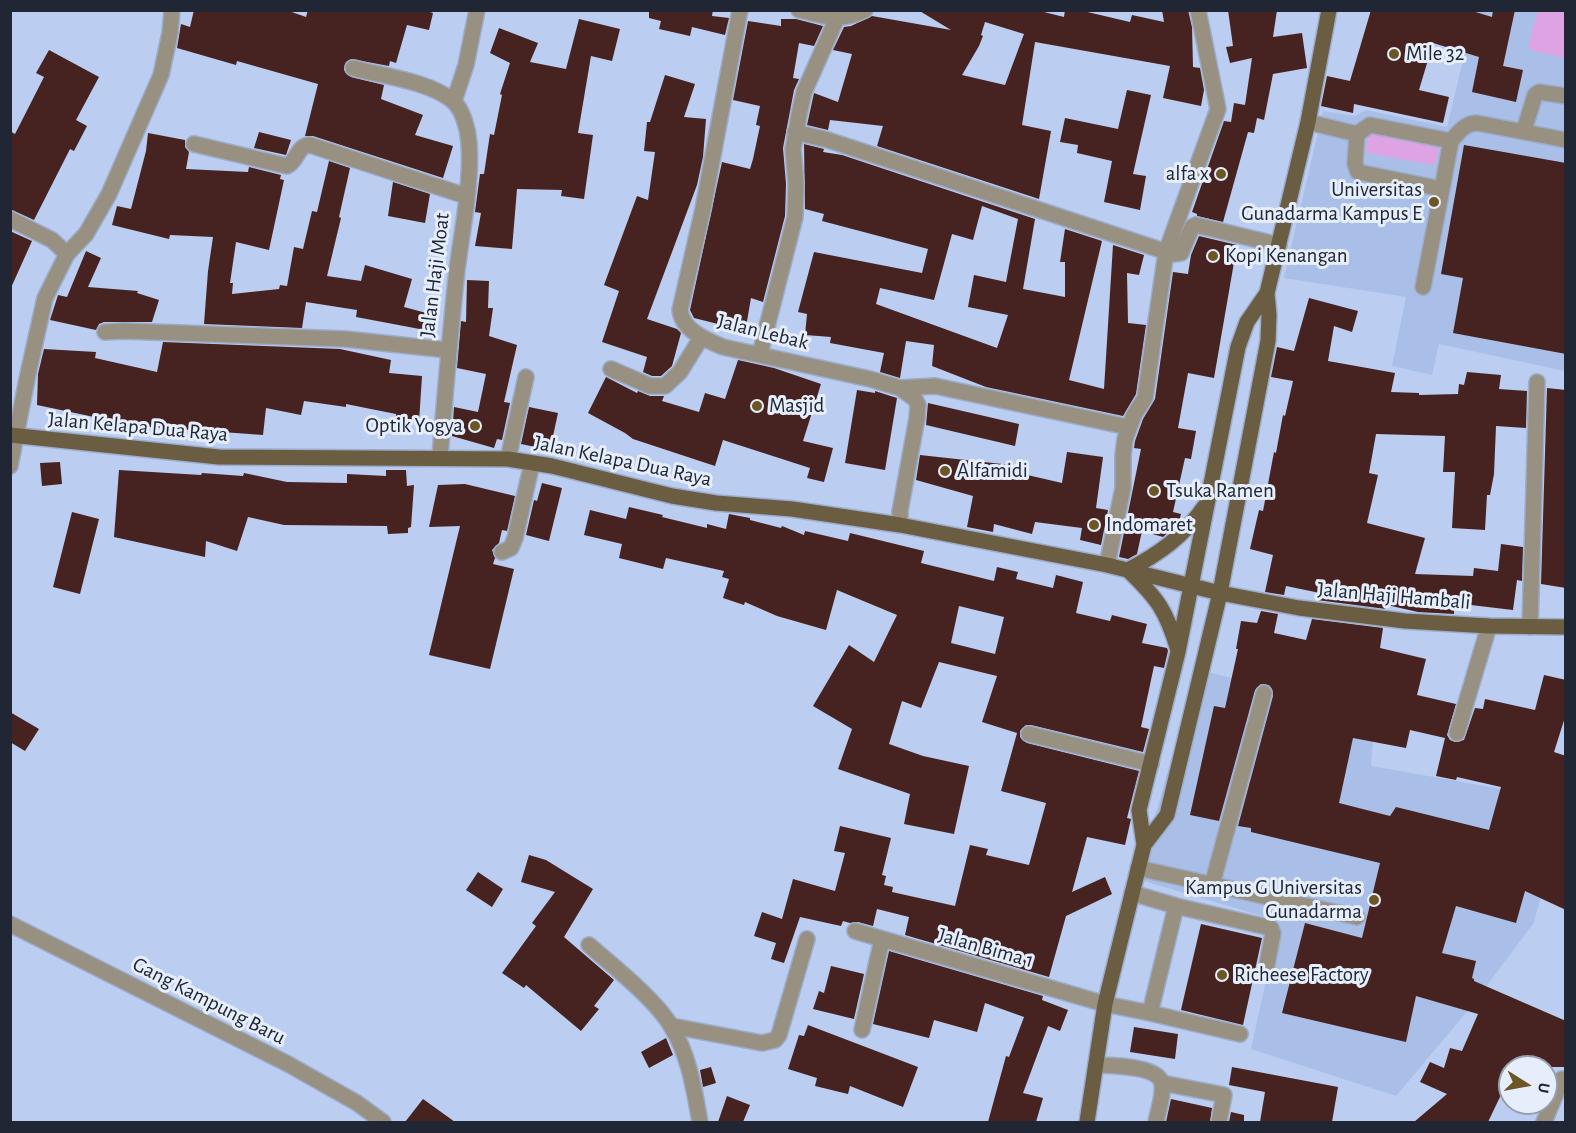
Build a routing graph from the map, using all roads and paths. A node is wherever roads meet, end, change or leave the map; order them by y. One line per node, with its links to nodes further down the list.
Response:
1 (172, 10): 24 (street)
2 (477, 10): 11 (street)
3 (740, 10): 28 (street, Jalan Lebak)
4 (799, 10): 8 (street)
5 (865, 10): 8 (street)
6 (1198, 10): 23 (street)
7 (1329, 10): 12 (main road)
8 (837, 18): 14 (street)
9 (353, 69): 11 (street)
10 (1566, 96): 13 (street)
11 (454, 101): 20 (street, Jalan Haji Moat)
12 (1308, 122): 15 (street); 22 (main road)
13 (1519, 131): 16 (street); 17 (street)
14 (795, 132): 23 (street); 30 (street)
15 (1358, 134): 17 (street); 19 (street)
16 (1566, 140)
17 (1451, 141): 19 (street)
18 (194, 144): 20 (street)
19 (1442, 189): 25 (street)
20 (466, 196): 29 (street, Jalan Haji Moat)
21 (10, 219): 24 (street)
22 (1279, 245): 23 (street); 26 (main road)
23 (1166, 252): 35 (street)
24 (67, 254): 36 (street)
25 (1423, 286)
26 (1267, 293): 41 (main road); 47 (main road)
27 (105, 332): 29 (street)
28 (701, 338): 30 (street, Jalan Lebak); 31 (street)
29 (448, 350): 37 (street, Jalan Haji Moat)
30 (760, 354): 34 (street, Jalan Lebak)
31 (611, 369)
32 (526, 377): 38 (street)
33 (1537, 382): 49 (street)
34 (900, 388): 35 (street); 42 (street)
35 (1128, 427): 44 (street)
36 (14, 436): 37 (main road, Jalan Kelapa Dua Raya); 40 (street)
37 (440, 457): 38 (main road, Jalan Kelapa Dua Raya)
38 (508, 459): 39 (main road, Jalan Kelapa Dua Raya)
39 (532, 463): 42 (main road, Jalan Kelapa Dua Raya); 43 (street)
40 (10, 466)
41 (1208, 502): 45 (main road); 46 (main road)
42 (900, 525): 44 (main road, Jalan Kelapa Dua Raya)
43 (502, 552)
44 (1107, 566): 45 (main road, Jalan Kelapa Dua Raya)
45 (1128, 570): 46 (main road, Jalan Kelapa Dua Raya); 51 (main road)
46 (1192, 586): 47 (main road, Jalan Kelapa Dua Raya); 51 (main road)
47 (1220, 593): 48 (main road, Jalan Haji Hambali); 56 (main road)
48 (1489, 626): 49 (main road, Jalan Haji Hambali); 54 (street)
49 (1530, 627): 50 (main road, Jalan Haji Hambali)
50 (1566, 627)
51 (1179, 652): 55 (main road)
52 (1264, 693): 58 (street)
53 (1029, 734): 55 (street)
54 (1456, 734)
55 (1151, 764): 56 (main road)
56 (1144, 845): 57 (main road)
57 (1138, 868): 58 (street); 59 (main road)
58 (1212, 885): 61 (street)
59 (1132, 893): 60 (street); 68 (main road)
60 (1176, 906): 67 (street); 69 (street)
61 (1357, 916)
62 (10, 924): 76 (street, Gang Kampung Baru)
63 (855, 931): 65 (street, Jalan Bima 1)
64 (807, 939): 70 (street)
65 (882, 939): 68 (street, Jalan Bima 1); 71 (street)
66 (589, 945): 70 (street)
67 (1267, 965)
68 (1105, 1004): 69 (street, Jalan Bima 1); 73 (main road)
69 (1150, 1013): 72 (street, Jalan Bima 1)
70 (672, 1026): 77 (street)
71 (862, 1030)
72 (1240, 1035)
73 (1096, 1065): 75 (street); 78 (main road)
74 (1562, 1079): 81 (street)
75 (1162, 1083): 79 (street); 80 (street)
76 (384, 1122)
77 (700, 1122)
78 (1087, 1122)
79 (1156, 1122)
80 (1219, 1122)
81 (1544, 1122)

